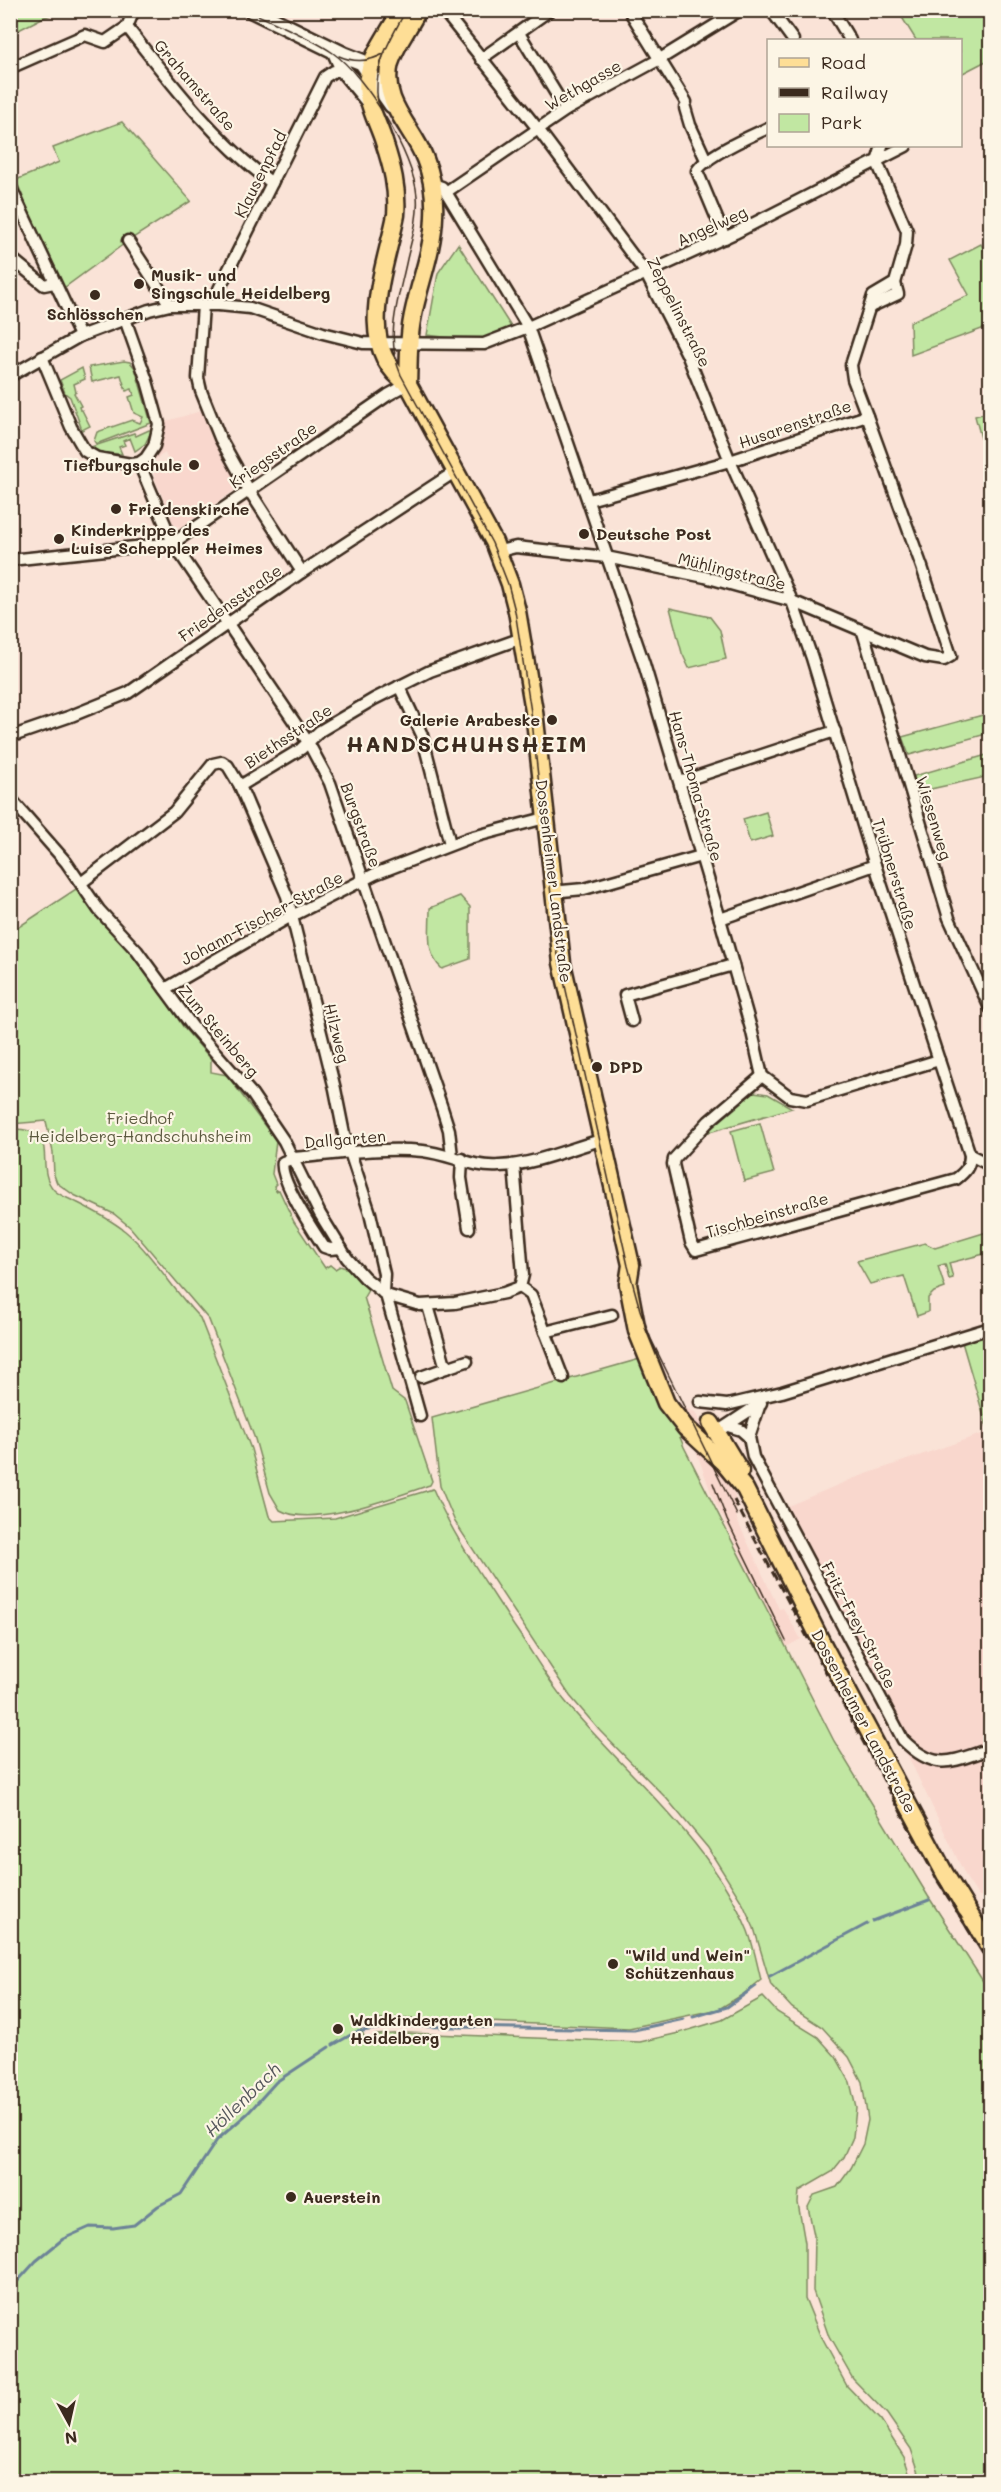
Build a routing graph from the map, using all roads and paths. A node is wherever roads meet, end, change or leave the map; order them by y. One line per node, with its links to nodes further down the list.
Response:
1 (134, 10): 11 (street)
2 (252, 10): 15 (main road)
3 (401, 10): 18 (main road)
4 (418, 10): 23 (main road)
5 (443, 10): 16 (street, Zeppelinstraße)
6 (550, 10): 12 (street)
7 (629, 10): 17 (street)
8 (740, 10): 17 (street, Wethgasse)
9 (771, 10): 13 (street)
10 (832, 10): 14 (street)
11 (127, 27): 19 (street); 30 (street, Grahamstraße)
12 (519, 33): 16 (street); 22 (street)
13 (792, 39)
14 (849, 39)
15 (335, 51): 18 (main road); 20 (main road)
16 (481, 59): 25 (street, Zeppelinstraße)
17 (660, 59): 22 (street, Wethgasse); 28 (street)
18 (364, 65): 21 (main road); 23 (main road)
19 (10, 68)
20 (344, 71): 21 (main road); 30 (street, Klausenpfad)
21 (368, 100): 45 (main road)
22 (566, 110): 25 (street, Wethgasse)
23 (397, 112): 32 (main road)
24 (767, 128): 28 (street)
25 (538, 129): 32 (street, Wethgasse); 37 (street, Zeppelinstraße)
26 (882, 147): 29 (street)
27 (904, 147): 29 (street, Angelweg)
28 (707, 162): 34 (street)
29 (877, 162): 34 (street, Angelweg); 50 (street)
30 (272, 183): 41 (street, Klausenpfad)
31 (10, 186): 33 (street)
32 (440, 188): 43 (street, Hans-Thoma-Straße); 46 (main road)
33 (14, 201): 38 (street)
34 (725, 238): 37 (street, Angelweg)
35 (128, 241): 39 (street)
36 (10, 257): 38 (street)
37 (645, 272): 43 (street, Angelweg); 51 (street, Zeppelinstraße)
38 (54, 283): 44 (street)
39 (170, 305): 40 (street); 42 (street)
40 (203, 305): 41 (street); 54 (street)
41 (219, 305): 45 (street)
42 (125, 319): 44 (street); 52 (street)
43 (528, 327): 46 (street, Angelweg); 55 (street, Hans-Thoma-Straße)
44 (80, 336): 47 (street)
45 (379, 343): 46 (street); 49 (main road)
46 (408, 343): 49 (main road)
47 (42, 357): 48 (street); 52 (street)
48 (10, 376)
49 (408, 384): 53 (main road, Dossenheimer Landstraße); 54 (street, Kriegsstraße)
50 (867, 416): 51 (street, Husarenstraße); 65 (street, Husarenstraße)
51 (730, 461): 55 (street, Husarenstraße); 61 (street, Zeppelinstraße)
52 (139, 463): 56 (street, Burgstraße)
53 (456, 471): 57 (main road, Dossenheimer Landstraße); 60 (street, Friedensstraße)
54 (249, 490): 56 (street, Kriegsstraße); 60 (street)
55 (589, 500): 58 (street, Hans-Thoma-Straße)
56 (173, 543): 59 (street, Kriegsstraße); 62 (street, Burgstraße)
57 (499, 551): 58 (street, Mühlingstraße); 64 (main road, Dossenheimer Landstraße)
58 (606, 557): 61 (street, Mühlingstraße); 70 (street, Hans-Thoma-Straße)
59 (10, 560)
60 (302, 572): 62 (street, Friedensstraße)
61 (792, 601): 63 (street, Mühlingstraße); 67 (street, Trübnerstraße)
62 (228, 623): 68 (street, Friedensstraße); 69 (street, Burgstraße)
63 (863, 632): 65 (street, Mühlingstraße); 84 (street, Wiesenweg)
64 (522, 638): 66 (street, Biethsstraße); 73 (main road, Dossenheimer Landstraße)
65 (950, 659)
66 (399, 686): 69 (street, Biethsstraße); 74 (street)
67 (835, 731): 70 (street); 76 (street, Trübnerstraße)
68 (10, 737)
69 (308, 742): 71 (street, Biethsstraße); 77 (street, Burgstraße)
70 (680, 782): 75 (street, Hans-Thoma-Straße)
71 (240, 786): 78 (street, Biethsstraße); 80 (street, Hilzweg)
72 (10, 798): 78 (street, Zum Steinberg)
73 (545, 818): 74 (street, Johann-Fischer-Straße); 88 (main road, Dossenheimer Landstraße)
74 (450, 844): 77 (street, Johann-Fischer-Straße)
75 (701, 856): 79 (street); 81 (street, Hans-Thoma-Straße)
76 (875, 866): 81 (street); 86 (street, Trübnerstraße)
77 (364, 879): 80 (street, Johann-Fischer-Straße); 91 (street, Burgstraße)
78 (81, 883): 83 (street, Zum Steinberg)
79 (562, 891)
80 (292, 917): 83 (street, Johann-Fischer-Straße); 89 (street, Hilzweg)
81 (720, 919): 82 (street, Hans-Thoma-Straße)
82 (733, 965): 85 (street); 87 (street, Hans-Thoma-Straße)
83 (165, 989): 92 (street, Zum Steinberg)
84 (990, 1008)
85 (632, 1021)
86 (939, 1060): 87 (street); 90 (street, Trübnerstraße)
87 (762, 1076): 90 (street, Tischbeinstraße)
88 (601, 1140): 93 (street); 108 (main road, Dossenheimer Landstraße)
89 (351, 1152): 91 (street, Dallgarten); 92 (street, Dallgarten); 98 (street, Hilzweg)
90 (970, 1155): 94 (street)
91 (457, 1157): 93 (street); 95 (street, Burgstraße)
92 (294, 1158): 96 (street, Zum Steinberg); 96 (street, Dallgarten)
93 (513, 1165): 97 (street)
94 (990, 1166)
95 (469, 1228)
96 (341, 1248): 98 (street, Zum Steinberg)
97 (520, 1287): 99 (street, Zum Steinberg); 102 (street)
98 (385, 1294): 99 (street, Zum Steinberg); 112 (street)
99 (428, 1306): 104 (street)
100 (612, 1315): 102 (street)
101 (990, 1328): 107 (street)
102 (545, 1332): 106 (street)
103 (467, 1361): 104 (street)
104 (446, 1368): 105 (street)
105 (421, 1377)
106 (563, 1378)
107 (782, 1392): 110 (street); 111 (street)
108 (661, 1393): 113 (main road, Dossenheimer Landstraße); 115 (main road, Dossenheimer Landstraße)
109 (699, 1402): 111 (street)
110 (760, 1404): 113 (street); 114 (street)
111 (727, 1405): 113 (street)
112 (420, 1416)
113 (717, 1428): 114 (street); 115 (street, Dossenheimer Landstraße); 116 (main road, Dossenheimer Landstraße)
114 (749, 1437): 117 (street, Fritz-Frey-Straße)
115 (719, 1458): 116 (main road, Dossenheimer Landstraße)
116 (745, 1490): 118 (main road, Dossenheimer Landstraße)
117 (990, 1749)
118 (990, 1948)

